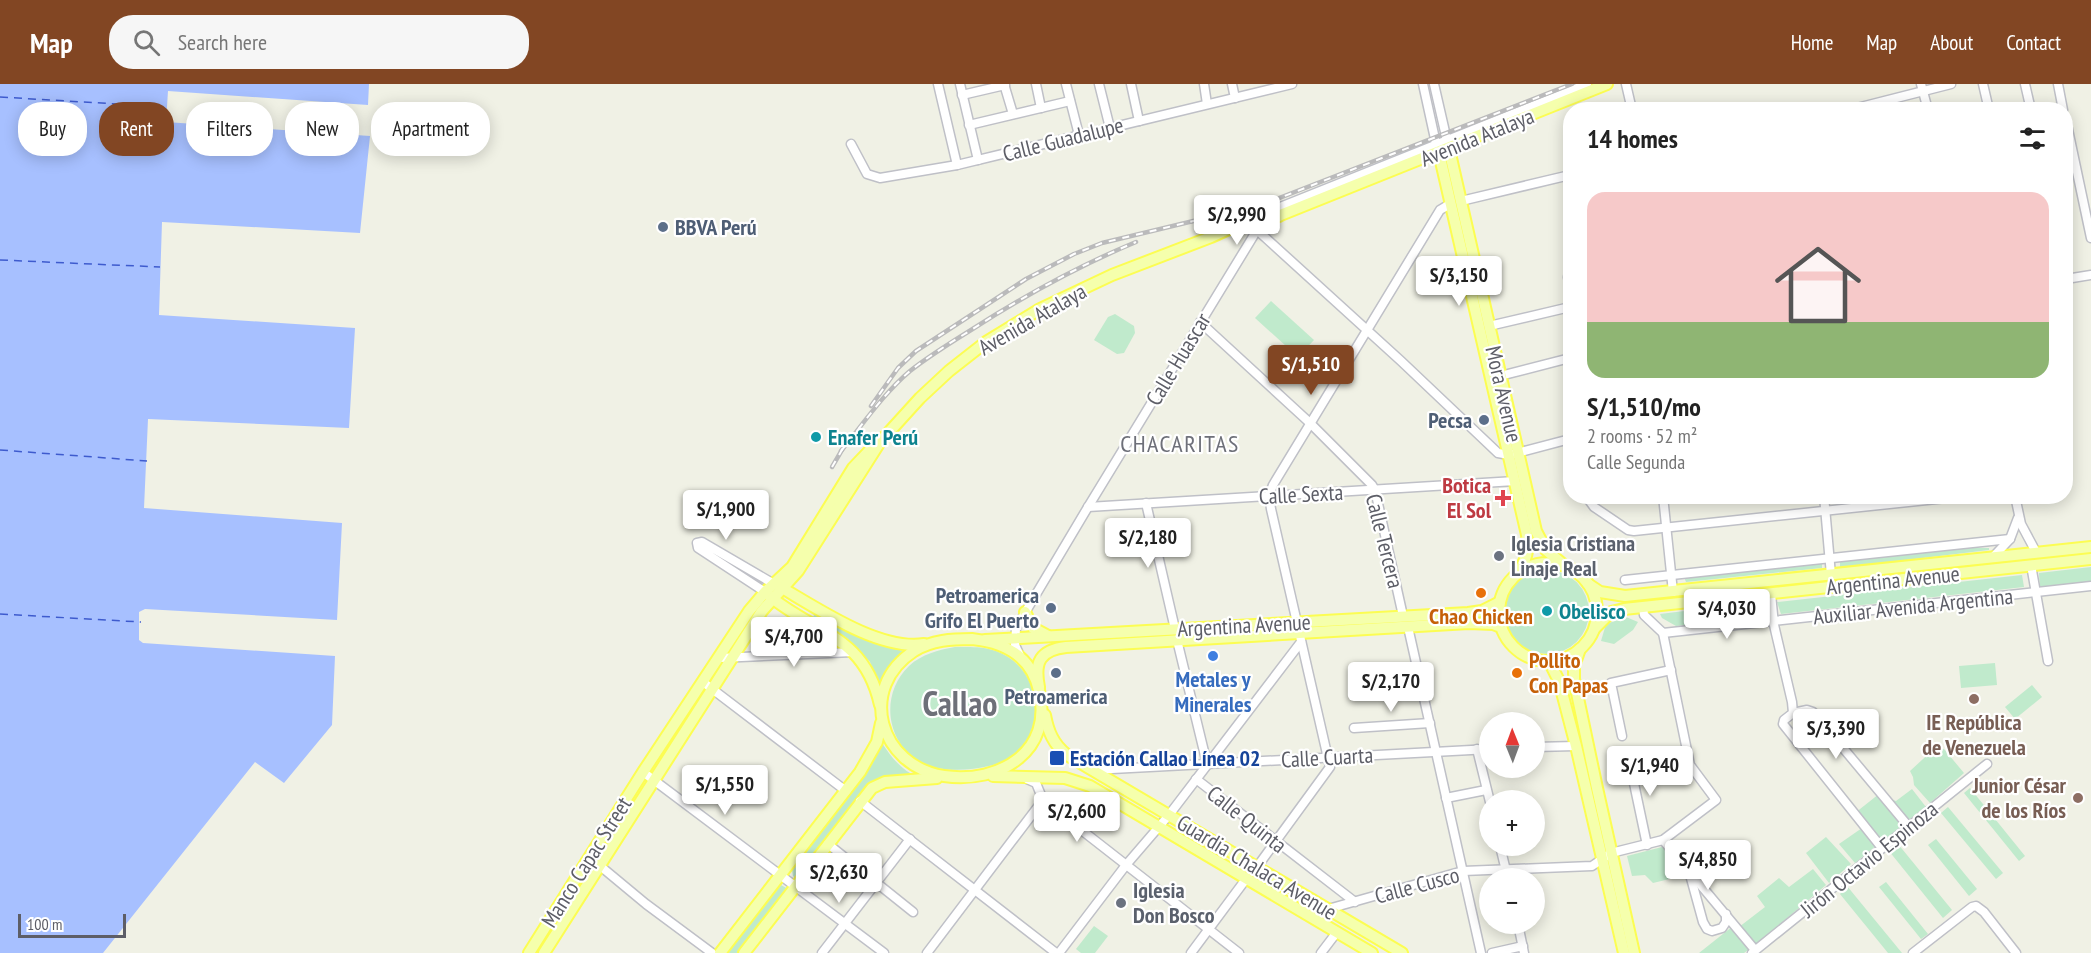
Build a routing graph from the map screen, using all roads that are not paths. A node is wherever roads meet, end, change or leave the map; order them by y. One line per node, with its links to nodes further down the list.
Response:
1 (938, 84): 40 (street)
2 (960, 84): 22 (street)
3 (1004, 84): 22 (street); 32 (street)
4 (1036, 84): 31 (street)
5 (1066, 84): 24 (street)
6 (1099, 84): 35 (street)
7 (1203, 84): 30 (street)
8 (1232, 84): 23 (street)
9 (1290, 84): 20 (street, Calle Guadalupe)
10 (1423, 84): 38 (street)
11 (1434, 84): 38 (street)
12 (1587, 84): 38 (street, Avenida Atalaya)
13 (1607, 84): 38 (main road, Avenida Atalaya)
14 (1626, 84): 25 (street)
15 (1951, 84): 21 (street)
16 (1983, 84): 27 (street)
17 (2025, 84): 28 (street)
18 (2058, 84): 29 (street)
19 (1134, 85): 33 (street)
20 (1256, 88): 23 (street, Calle Guadalupe)
21 (1922, 88): 26 (street)
22 (963, 95): 34 (street)
23 (1235, 98): 30 (street, Calle Guadalupe)
24 (1070, 101): 31 (street); 36 (street)
25 (1630, 102)
26 (1876, 102)
27 (1987, 102)
28 (2029, 102)
29 (2061, 102)
30 (1207, 104): 33 (street, Calle Guadalupe)
31 (1041, 108): 32 (street)
32 (1013, 114): 34 (street)
33 (1139, 121): 35 (street, Calle Guadalupe)
34 (969, 125): 39 (street)
35 (1110, 128): 36 (street, Calle Guadalupe)
36 (1079, 135): 39 (street, Calle Guadalupe)
37 (851, 144): 40 (street, Calle Guadalupe)
38 (1443, 146): 43 (main road, Mora Avenue); 44 (street, Avenida Atalaya); 44 (main road, Avenida Atalaya)
39 (978, 160): 40 (street, Calle Guadalupe)
40 (957, 165)
41 (2073, 171): 45 (street)
42 (1563, 177): 43 (street)
43 (1456, 207): 50 (main road, Mora Avenue); 51 (street); 56 (main road, Mora Avenue)
44 (1255, 224): 49 (street, Calle Huascar); 51 (street); 83 (main road, Avenida Atalaya)
45 (2091, 238)
46 (2091, 275): 47 (street)
47 (2073, 278)
48 (1563, 309): 50 (street)
49 (1200, 322): 54 (street, Calle Tercera); 66 (street, Calle Huascar)
50 (1489, 326): 53 (main road, Mora Avenue)
51 (1366, 329): 54 (street); 56 (street)
52 (1563, 360): 53 (street)
53 (1500, 376): 56 (main road, Mora Avenue)
54 (1310, 423): 58 (street, Calle Tercera); 59 (street)
55 (1563, 441): 56 (street)
56 (1513, 454): 57 (main road, Mora Avenue); 77 (main road, Mora Avenue)
57 (1515, 482): 58 (street, Calle Sexta); 78 (main road, Mora Avenue)
58 (1375, 490): 59 (street, Calle Sexta); 93 (street, Calle Tercera)
59 (1269, 496): 60 (street, Calle Sexta); 96 (street)
60 (1146, 503): 66 (street, Calle Sexta); 98 (street)
61 (1592, 504): 69 (street)
62 (1664, 504): 69 (street)
63 (1825, 504): 67 (street)
64 (1890, 504): 67 (street)
65 (2016, 504): 68 (street)
66 (1088, 507): 91 (street, Calle Huascar)
67 (1825, 511): 69 (street); 74 (street)
68 (2018, 514): 70 (street); 72 (street)
69 (1666, 527): 80 (street)
70 (2010, 539): 73 (street); 74 (street)
71 (2091, 547): 72 (main road, Argentina Avenue)
72 (2036, 552): 73 (main road, Argentina Avenue)
73 (1994, 556): 79 (main road, Argentina Avenue)
74 (1829, 559): 79 (street); 80 (street)
75 (2091, 559): 76 (main road, Argentina Avenue)
76 (2031, 565): 86 (street); 87 (main road, Argentina Avenue)
77 (1565, 566): 78 (main road); 82 (main road)
78 (1518, 573): 89 (main road)
79 (1831, 575): 85 (main road, Argentina Avenue)
80 (1671, 576): 81 (street); 85 (street)
81 (1625, 580)
82 (1588, 584): 85 (main road, Argentina Avenue); 95 (main road)
83 (778, 586): 88 (main road, Avenida Atalaya); 88 (street); 102 (main road)
84 (2091, 586): 86 (street, Auxiliar Avenida Argentina)
85 (1673, 592)
86 (2035, 592): 92 (street, Auxiliar Avenida Argentina); 109 (street)
87 (1771, 594): 90 (main road, Argentina Avenue); 92 (street)
88 (769, 595): 104 (main road); 106 (main road, Manco Capac Street); 107 (main road, Manco Capac Street)
89 (1500, 602): 93 (main road, Argentina Avenue); 94 (main road)
90 (1643, 607): 95 (main road, Argentina Avenue); 97 (street)
91 (1025, 612): 99 (main road); 100 (street, Calle Huascar)
92 (1774, 621): 97 (street, Auxiliar Avenida Argentina); 116 (street)
93 (1406, 622): 94 (main road, Argentina Avenue); 96 (main road, Argentina Avenue); 117 (street, Calle Tercera)
94 (1501, 627): 108 (main road)
95 (1595, 627): 103 (main road)
96 (1299, 633): 98 (main road, Argentina Avenue); 125 (street); 126 (street)
97 (1663, 633): 110 (street)
98 (1176, 635): 99 (main road, Argentina Avenue); 112 (main road, Argentina Avenue); 126 (street)
99 (1048, 636): 100 (main road, Argentina Avenue)
100 (1014, 639): 101 (main road, Argentina Avenue); 105 (street)
101 (986, 640): 102 (main road); 105 (main road)
102 (934, 643): 115 (main road)
103 (1580, 649): 108 (main road); 150 (main road)
104 (853, 652): 107 (street); 115 (main road)
105 (1020, 656): 112 (main road)
106 (719, 658): 107 (street); 111 (main road, Manco Capac Street)
107 (733, 658): 113 (main road, Manco Capac Street)
108 (1549, 661): 120 (main road)
109 (2048, 661)
110 (1671, 670): 119 (street); 145 (street, Calle Cusco)
111 (703, 682): 113 (street); 129 (main road, Manco Capac Street)
112 (1039, 687): 114 (main road)
113 (714, 690): 133 (main road, Manco Capac Street); 136 (street)
114 (1043, 706): 128 (main road, Guardia Chalaca Avenue); 130 (main road)
115 (882, 712): 132 (main road); 136 (main road)
116 (1792, 713): 143 (street); 149 (street)
117 (1430, 723): 118 (street); 123 (street, Calle Tercera)
118 (1354, 728)
119 (1622, 736)
120 (1576, 746): 121 (street); 150 (main road)
121 (1545, 747)
122 (1477, 749): 123 (street, Calle Cuarta); 135 (street)
123 (1436, 751): 125 (street, Calle Cuarta); 138 (street, Calle Tercera)
124 (1628, 755): 148 (street)
125 (1329, 757): 126 (street, Calle Cuarta); 146 (street)
126 (1207, 764): 128 (street, Calle Cuarta); 134 (street)
127 (1987, 764): 143 (street, Jirón Octavio Espinoza)
128 (1093, 770): 141 (main road, Guardia Chalaca Avenue)
129 (643, 772): 133 (street); 175 (main road, Manco Capac Street)
130 (974, 776): 131 (main road, Guardia Chalaca Avenue); 132 (main road)
131 (1019, 776): 139 (street); 142 (main road, Guardia Chalaca Avenue)
132 (958, 777): 140 (main road)
133 (653, 779): 151 (main road, Manco Capac Street); 158 (street)
134 (1196, 779): 141 (street); 146 (street, Calle Quinta)
135 (1486, 790)
136 (846, 791): 158 (main road)
137 (1479, 791): 138 (street)
138 (1446, 798): 157 (street, Calle Tercera)
139 (1043, 800): 152 (street); 162 (street)
140 (860, 801): 144 (street); 147 (main road)
141 (1169, 815): 142 (street); 153 (main road, Guardia Chalaca Avenue)
142 (1159, 827): 152 (street); 159 (main road, Guardia Chalaca Avenue)
143 (1909, 827): 149 (street, Jirón Octavio Espinoza)
144 (909, 839): 160 (street); 162 (street)
145 (1663, 840): 148 (street, Calle Cusco); 155 (street)
146 (1275, 841): 153 (street); 164 (street, Calle Quinta)
147 (828, 844): 160 (street); 161 (main road)
148 (1647, 845): 150 (street, Calle Cusco)
149 (1882, 848): 174 (street, Jirón Octavio Espinoza)
150 (1607, 856): 154 (street, Calle Cusco); 191 (main road); 192 (main road)
151 (599, 865): 176 (main road, Manco Capac Street); 177 (street)
152 (1126, 865): 170 (street); 183 (street)
153 (1257, 867): 163 (main road, Guardia Chalaca Avenue)
154 (1534, 868)
155 (1688, 868): 168 (street); 168 (street)
156 (1479, 870): 157 (street, Calle Cusco)
157 (1463, 871): 164 (street, Calle Cusco); 189 (street, Calle Tercera)
158 (780, 874): 161 (street); 178 (main road)
159 (1246, 879): 165 (main road, Guardia Chalaca Avenue); 170 (street)
160 (878, 883): 167 (street); 169 (street)
161 (796, 887): 169 (street); 179 (main road)
162 (976, 890): 182 (street); 183 (street)
163 (1299, 892): 165 (main road); 166 (main road, Guardia Chalaca Avenue)
164 (1355, 902): 166 (street, Calle Cusco)
165 (1291, 905): 171 (main road, Guardia Chalaca Avenue)
166 (1328, 909): 188 (main road, Guardia Chalaca Avenue)
167 (913, 912)
168 (1726, 914): 174 (street)
169 (845, 924): 180 (street); 181 (street)
170 (1210, 930): 184 (street); 185 (street)
171 (1337, 932): 186 (street); 187 (main road, Guardia Chalaca Avenue)
172 (1520, 934): 173 (street)
173 (1524, 949): 190 (street)
174 (1756, 949): 193 (street)
175 (533, 952)
176 (544, 953)
177 (712, 953)
178 (720, 953)
179 (744, 953)
180 (822, 953)
181 (884, 953)
182 (927, 953)
183 (1057, 953)
184 (1191, 953)
185 (1239, 953)
186 (1321, 953)
187 (1372, 953)
188 (1402, 953)
189 (1481, 953)
190 (1492, 953)
191 (1624, 953)
192 (1634, 953)
193 (1768, 953)
194 (1913, 953): 195 (street)
195 (2016, 953)

